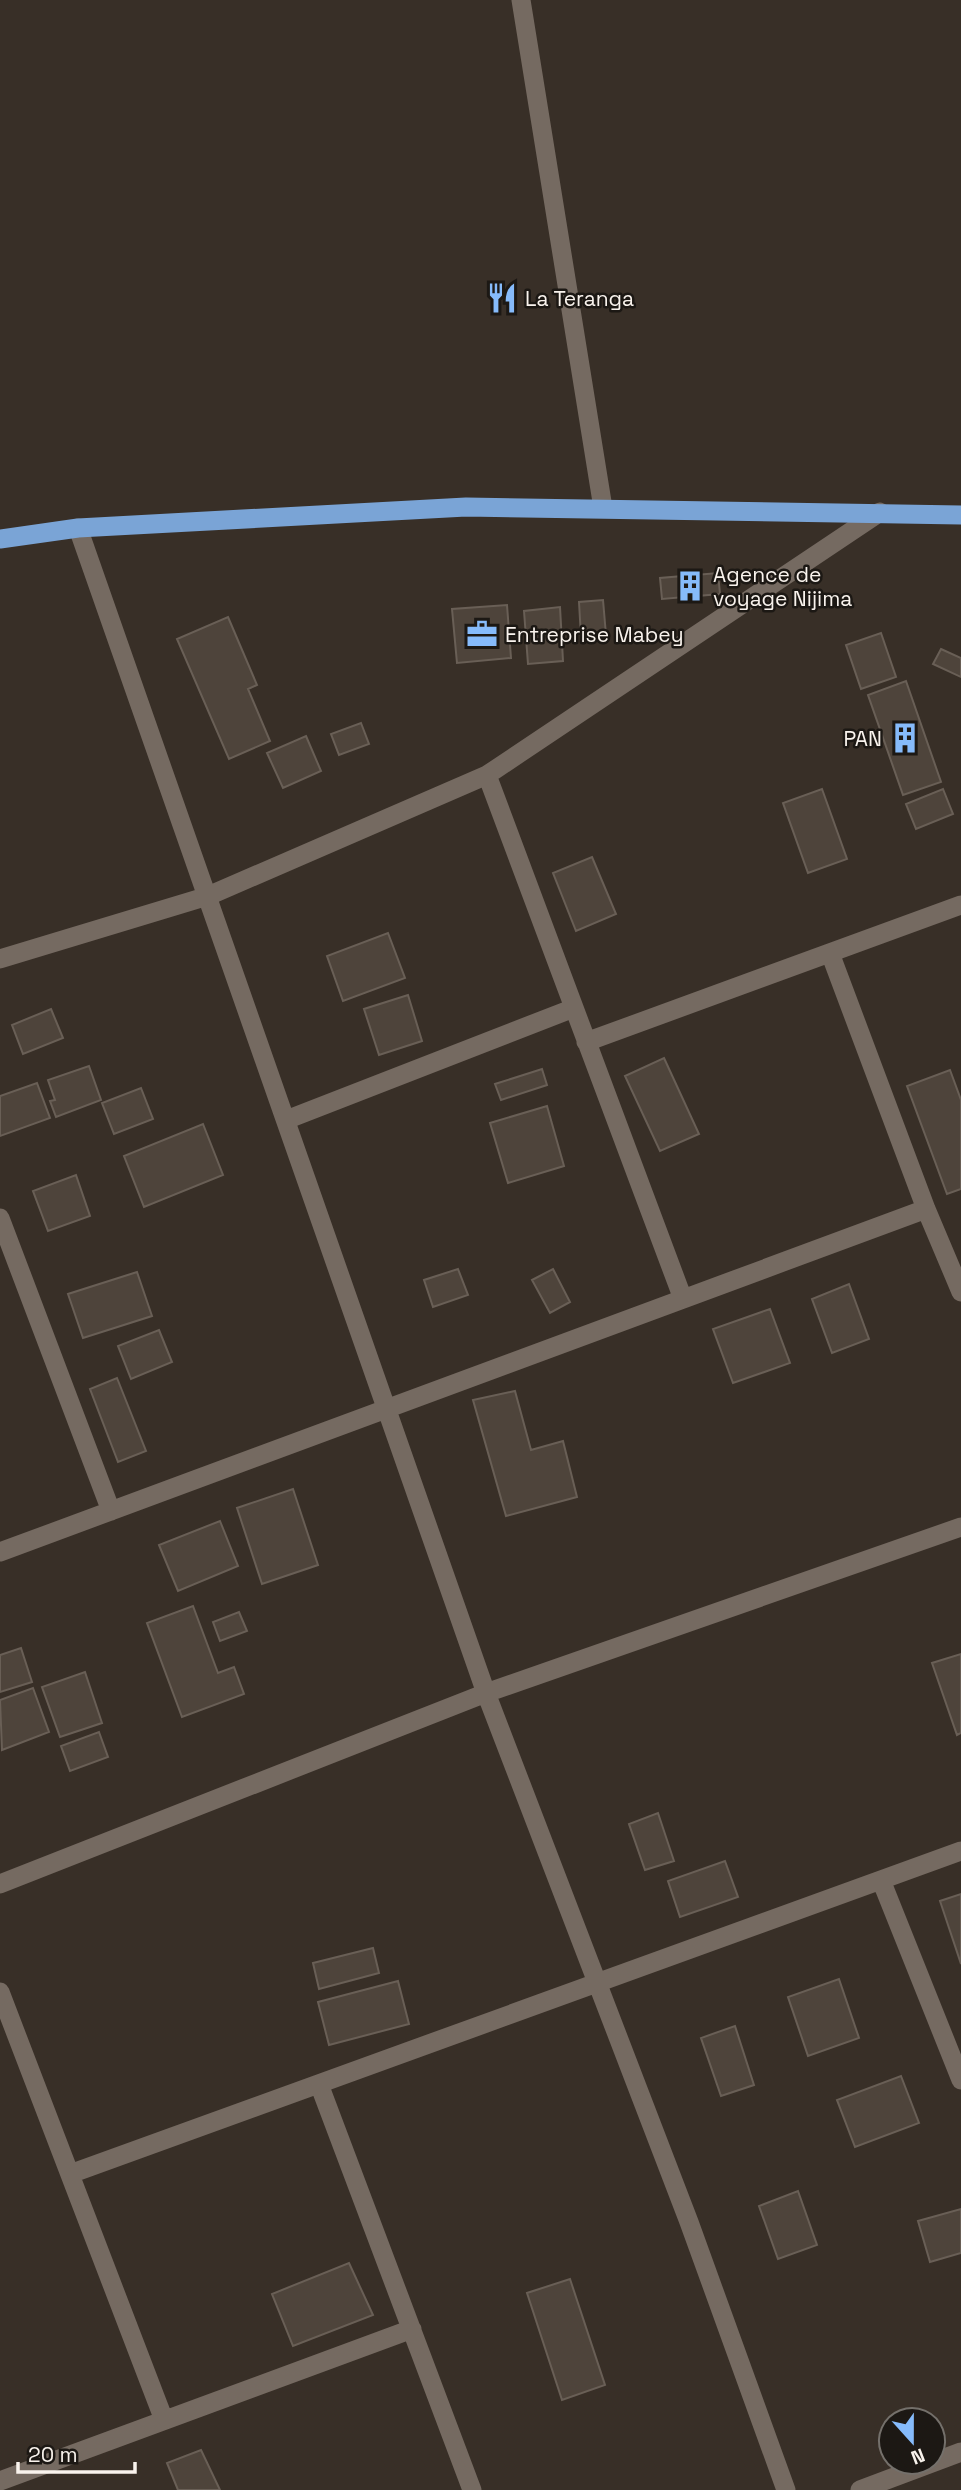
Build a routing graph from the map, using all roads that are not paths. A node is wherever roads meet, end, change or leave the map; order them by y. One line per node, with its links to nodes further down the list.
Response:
1 (522, 0): 2 (street)
2 (604, 508): 3 (highway); 5 (highway)
3 (880, 512): 4 (highway); 7 (street)
4 (961, 515)
5 (78, 528): 6 (highway); 8 (street)
6 (0, 539)
7 (486, 775): 8 (street); 12 (street)
8 (208, 896): 11 (street); 14 (street)
9 (961, 905): 10 (street)
10 (830, 953): 13 (street); 15 (street)
11 (0, 959)
12 (574, 1008): 13 (street); 14 (street)
13 (586, 1042): 19 (street)
14 (286, 1120): 20 (street)
15 (926, 1209): 18 (street); 19 (street)
16 (0, 1218): 17 (street)
17 (7, 1259): 21 (street)
18 (961, 1292)
19 (683, 1299): 20 (street)
20 (386, 1408): 21 (street); 24 (street)
21 (111, 1511): 23 (street)
22 (961, 1527): 24 (street)
23 (0, 1552)
24 (486, 1693): 27 (street); 28 (street)
25 (961, 1851): 26 (street)
26 (881, 1880): 28 (street); 30 (street)
27 (0, 1884)
28 (597, 1983): 31 (street); 38 (street)
29 (0, 1992): 32 (street)
30 (961, 2080)
31 (319, 2084): 32 (street); 33 (street)
32 (69, 2174): 34 (street)
33 (412, 2329): 34 (street); 37 (street)
34 (164, 2420): 36 (street)
35 (961, 2452): 39 (street)
36 (0, 2481)
37 (472, 2490)
38 (786, 2490)
39 (860, 2490)

